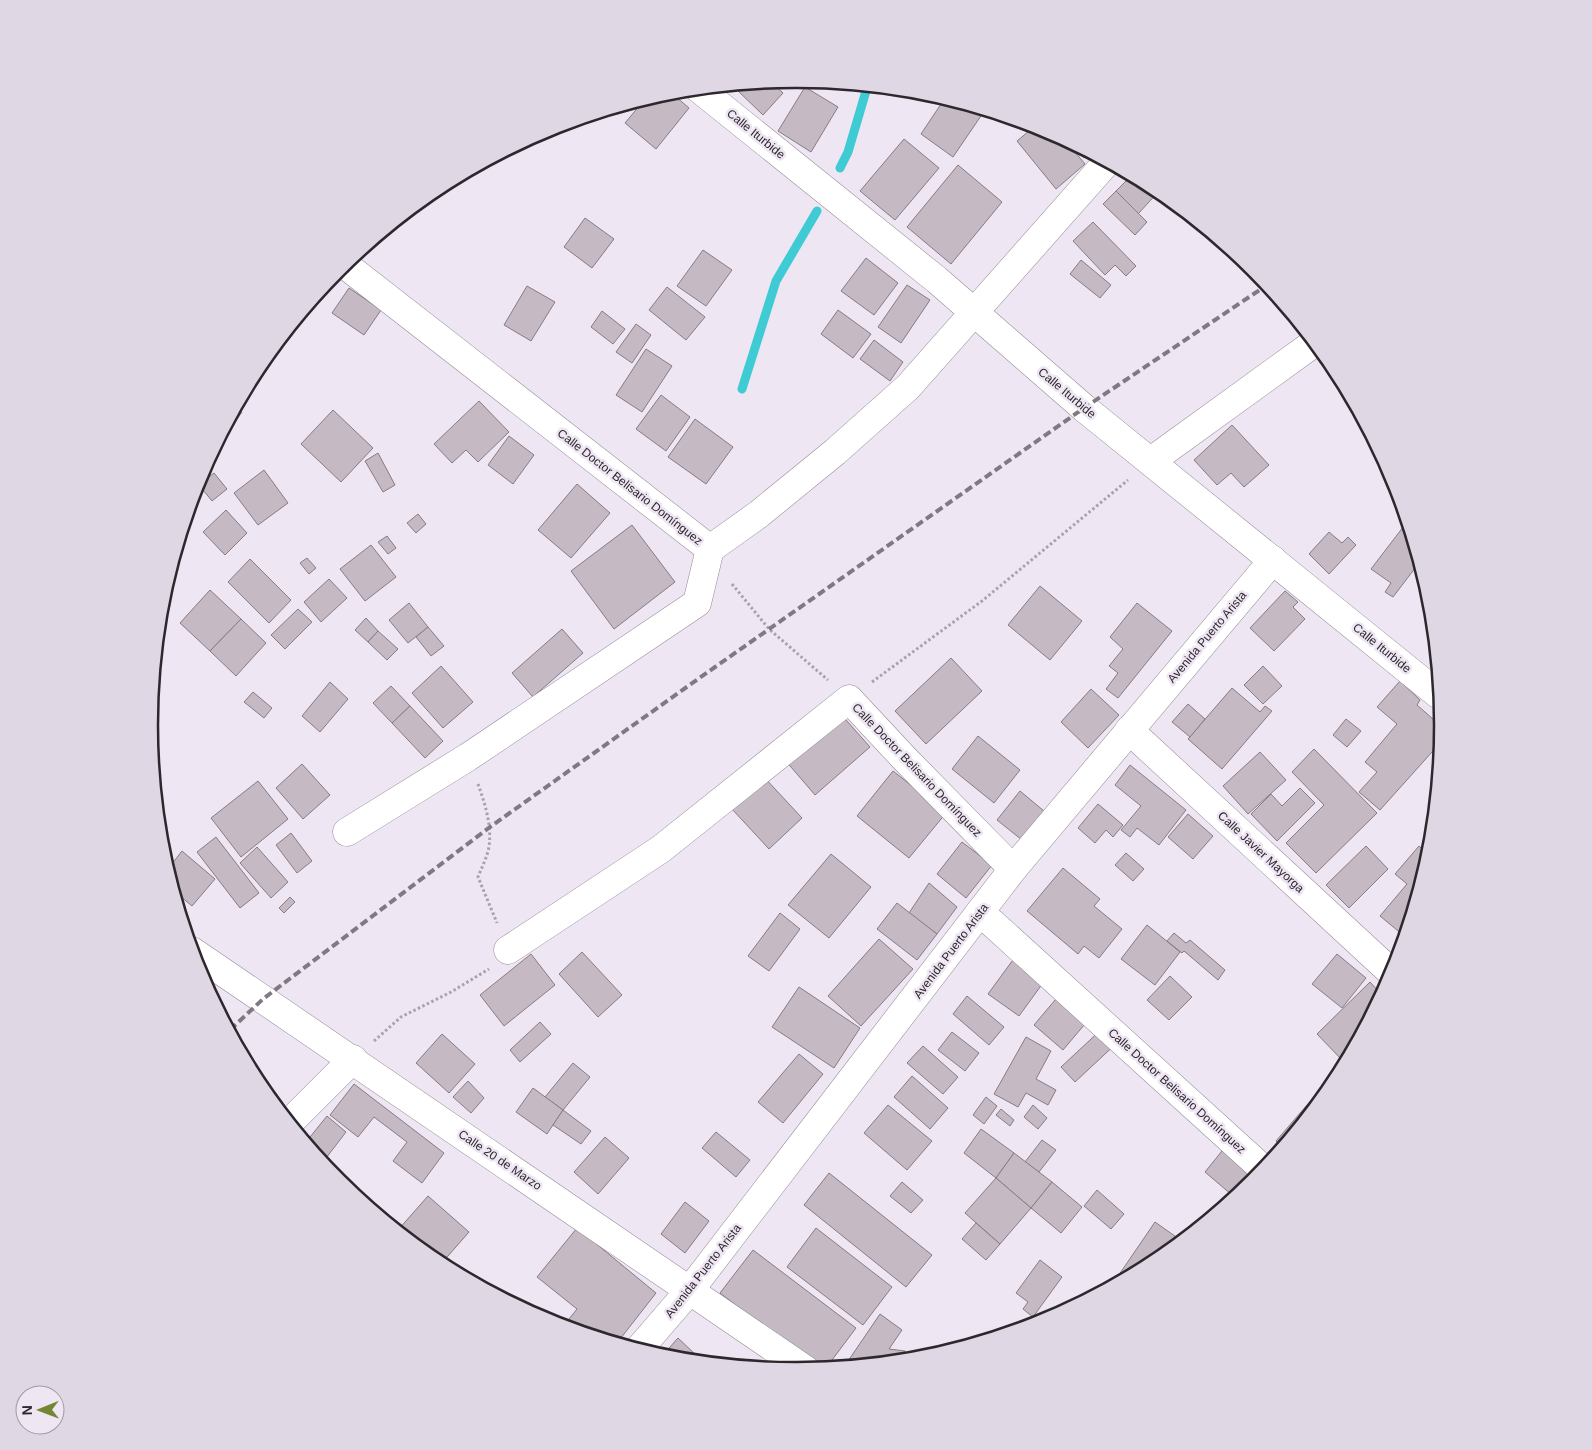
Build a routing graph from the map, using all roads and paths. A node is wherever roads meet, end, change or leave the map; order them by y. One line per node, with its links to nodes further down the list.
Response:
1 (706, 94): 4 (street, Calle Iturbide)
2 (1103, 167): 4 (street)
3 (350, 269): 7 (street, Calle Doctor Belisario Domínguez)
4 (973, 312): 6 (street, Calle Iturbide); 7 (street)
5 (1309, 347): 6 (street)
6 (1151, 461): 8 (street, Calle Iturbide); 10 (path)
7 (710, 549): 10 (path, Calle Doctor Belisario Domínguez); 12 (street)
8 (1273, 560): 9 (street, Calle Iturbide); 11 (street, Avenida Puerto Arista)
9 (1432, 690)
10 (849, 699): 14 (street, Calle Doctor Belisario Domínguez); 16 (street)
11 (1129, 730): 14 (street, Avenida Puerto Arista); 18 (street, Calle Javier Mayorga)
12 (468, 757): 13 (street); 16 (path)
13 (347, 832)
14 (1013, 869): 15 (street, Avenida Puerto Arista)
15 (980, 912): 21 (street, Calle Doctor Belisario Domínguez); 22 (street, Avenida Puerto Arista)
16 (508, 950): 19 (path)
17 (203, 958): 19 (street, Calle 20 de Marzo)
18 (1386, 967)
19 (353, 1059): 20 (street); 22 (street, Calle 20 de Marzo)
20 (294, 1118)
21 (1258, 1164)
22 (690, 1290): 23 (street, Avenida Puerto Arista); 24 (street, Calle 20 de Marzo)
23 (644, 1344)
24 (794, 1362)

